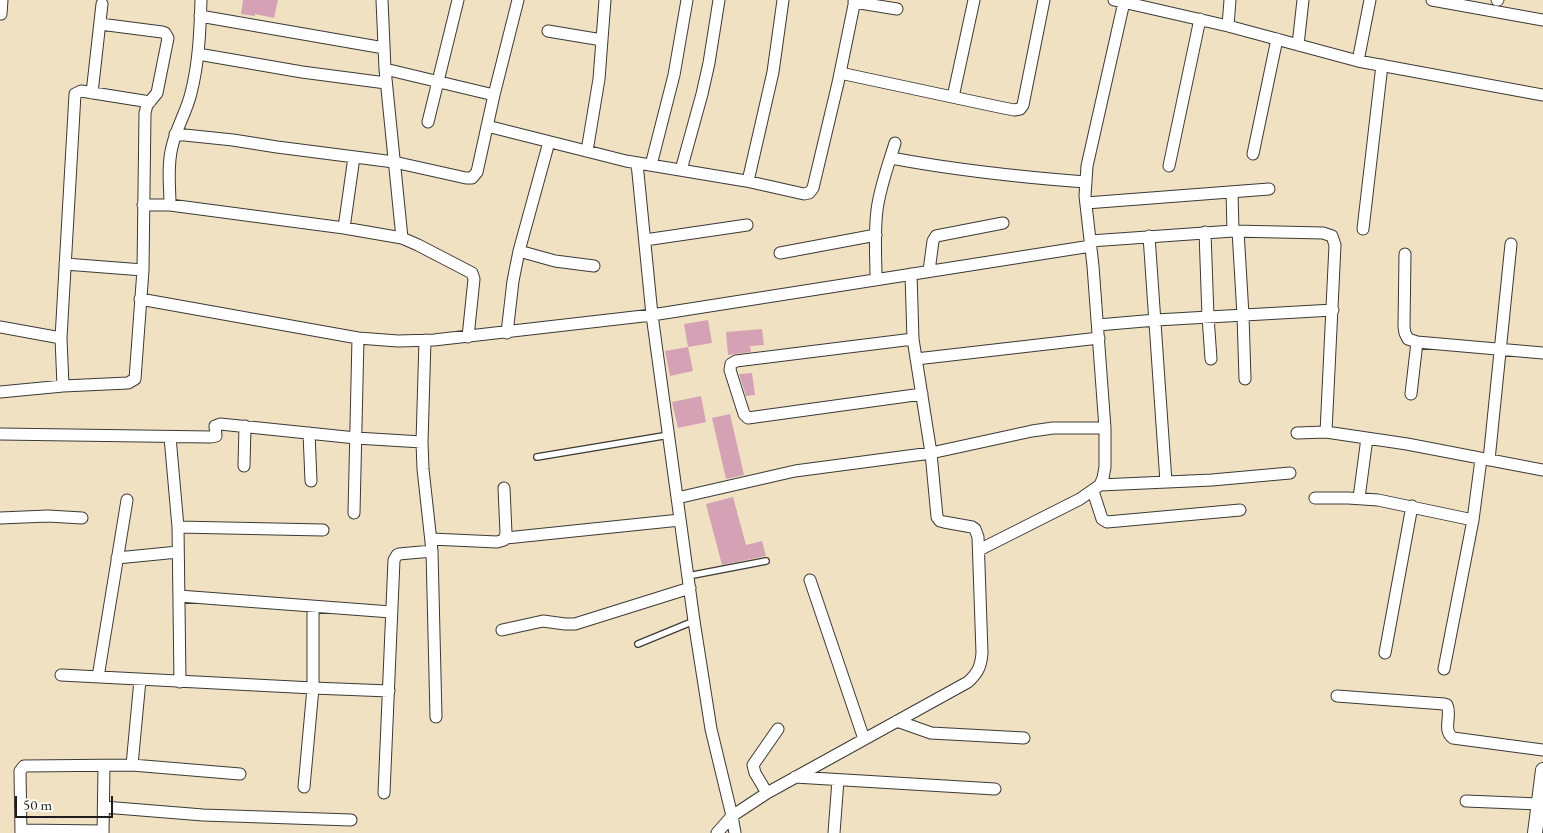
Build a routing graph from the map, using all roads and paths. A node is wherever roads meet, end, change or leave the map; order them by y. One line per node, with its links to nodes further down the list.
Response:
1 (2, 0): 21 (street)
2 (201, 0): 22 (street)
3 (382, 0): 31 (street)
4 (458, 0): 37 (street)
5 (518, 0): 40 (street)
6 (605, 0): 29 (street)
7 (687, 0): 55 (street)
8 (719, 0): 57 (street)
9 (783, 0): 58 (street)
10 (974, 0): 42 (street)
11 (1044, 0): 42 (street)
12 (1230, 0): 26 (street)
13 (1303, 0): 30 (street)
14 (1370, 0): 33 (street)
15 (1432, 0): 18 (street)
16 (854, 1): 20 (street); 36 (street)
17 (1124, 1): 23 (street); 59 (street)
18 (1497, 3): 24 (street)
19 (102, 4): 25 (street)
20 (897, 9)
21 (1, 14)
22 (200, 16): 31 (street); 32 (street)
23 (1200, 19): 26 (street); 56 (street)
24 (1543, 20)
25 (100, 24): 39 (street); 43 (street)
26 (1228, 26): 28 (street)
27 (548, 31): 29 (street)
28 (1278, 39): 30 (street); 50 (street)
29 (602, 40): 49 (street)
30 (1298, 45): 33 (street)
31 (384, 48): 35 (street)
32 (198, 54): 38 (street); 46 (street)
33 (1358, 61): 34 (street)
34 (1382, 65): 41 (street); 68 (street)
35 (385, 69): 37 (street); 38 (street)
36 (840, 73): 42 (street); 58 (street)
37 (438, 82): 40 (street); 44 (street)
38 (386, 83): 53 (street)
39 (92, 93): 43 (street); 80 (street)
40 (494, 95): 45 (street)
41 (1543, 95)
42 (953, 97)
43 (150, 102): 63 (street)
44 (428, 122)
45 (487, 126): 47 (street); 53 (street)
46 (175, 134): 51 (street); 64 (street)
47 (549, 142): 49 (street); 77 (street)
48 (895, 144): 52 (street)
49 (587, 151): 54 (street)
50 (1253, 154)
51 (354, 157): 53 (street); 67 (street)
52 (891, 158): 59 (street); 71 (street)
53 (394, 162): 73 (street)
54 (637, 162): 55 (street); 74 (street)
55 (651, 165): 57 (street)
56 (1169, 166)
57 (681, 170): 58 (street)
58 (748, 181)
59 (1085, 182): 62 (street)
60 (1269, 189): 61 (street)
61 (1232, 192): 62 (street); 69 (street)
62 (1086, 203): 75 (street)
63 (143, 204): 64 (street); 82 (street)
64 (170, 205): 67 (street)
65 (1003, 223): 83 (street)
66 (747, 224): 74 (street)
67 (344, 228): 73 (street)
68 (1363, 229)
69 (1236, 231): 70 (street); 87 (street); 89 (street)
70 (1205, 232): 72 (street); 90 (street)
71 (876, 235): 78 (street); 85 (street)
72 (1149, 236): 75 (street); 91 (street)
73 (402, 238): 95 (street)
74 (645, 240): 88 (street)
75 (1090, 243): 83 (street); 92 (street)
76 (1511, 244): 102 (street)
77 (519, 251): 81 (street); 94 (street)
78 (780, 253)
79 (1405, 254): 101 (street)
80 (66, 264): 82 (street); 96 (street)
81 (594, 266)
82 (143, 270): 86 (street)
83 (929, 271): 84 (street)
84 (912, 274): 85 (street); 99 (street)
85 (876, 280): 88 (street)
86 (140, 299): 97 (street); 107 (street)
87 (1332, 310): 89 (street); 113 (street)
88 (652, 315): 94 (street); 117 (street)
89 (1243, 315): 90 (street); 106 (street)
90 (1208, 317): 91 (street); 105 (street)
91 (1156, 320): 92 (street); 129 (street)
92 (1098, 325): 98 (street)
93 (0, 327): 96 (street)
94 (507, 332): 95 (street)
95 (468, 337): 100 (street)
96 (61, 338): 107 (street)
97 (358, 338): 100 (street); 119 (street)
98 (1098, 338): 104 (street); 112 (street)
99 (913, 339): 104 (street); 109 (street)
100 (425, 340): 121 (street)
101 (1418, 342): 102 (street); 110 (street)
102 (1500, 349): 103 (street); 124 (street)
103 (1543, 353)
104 (916, 359): 109 (street)
105 (1211, 359)
106 (1245, 379)
107 (63, 386): 108 (street)
108 (0, 392)
109 (922, 394): 122 (street)
110 (1411, 394)
111 (245, 426): 114 (street); 118 (street); 125 (street)
112 (1105, 428): 122 (street); 131 (street)
113 (1326, 432): 115 (street); 120 (street)
114 (310, 433): 119 (street); 128 (street)
115 (1297, 433)
116 (0, 434): 118 (street)
117 (669, 435): 123 (lane); 132 (street)
118 (170, 437): 143 (street)
119 (356, 438): 121 (street); 138 (street)
120 (1368, 438): 124 (street); 134 (street)
121 (422, 442): 146 (street)
122 (931, 453): 132 (street); 147 (street)
123 (537, 457)
124 (1485, 460): 126 (street); 142 (street)
125 (244, 466)
126 (1543, 470)
127 (1290, 473): 129 (street)
128 (311, 481)
129 (1166, 482): 131 (street)
130 (504, 488): 145 (street)
131 (1096, 488): 137 (street); 147 (street)
132 (677, 498): 141 (street)
133 (1315, 498): 134 (street)
134 (1359, 498): 136 (street)
135 (126, 500): 149 (street)
136 (1412, 506): 142 (street); 160 (street)
137 (1240, 510)
138 (354, 514)
139 (0, 518): 140 (street)
140 (82, 518)
141 (680, 520): 145 (street); 151 (street)
142 (1473, 520): 161 (street)
143 (178, 527): 144 (street); 148 (street)
144 (323, 530)
145 (506, 538): 146 (street)
146 (432, 545): 156 (street); 169 (street)
147 (979, 550): 170 (street)
148 (178, 552): 149 (street); 154 (street)
149 (117, 558): 163 (street)
150 (766, 561): 151 (lane)
151 (688, 576): 153 (street)
152 (810, 580): 173 (street)
153 (690, 588): 157 (street); 158 (street)
154 (179, 596): 155 (street); 165 (street)
155 (313, 607): 156 (street); 166 (street)
156 (391, 612): 167 (street)
157 (694, 621): 159 (lane); 188 (street)
158 (502, 630)
159 (638, 644)
160 (1385, 653)
161 (1444, 669)
162 (61, 675): 163 (street)
163 (98, 677): 164 (street)
164 (140, 680): 165 (street); 175 (street)
165 (180, 682): 166 (street)
166 (313, 688): 167 (street); 181 (street)
167 (389, 691): 183 (street)
168 (1338, 696): 174 (street)
169 (436, 716)
170 (896, 721): 172 (street); 173 (street)
171 (778, 729): 184 (street)
172 (1024, 738)
173 (864, 739): 179 (street)
174 (1543, 750)
175 (132, 765): 176 (street); 178 (street)
176 (104, 766): 187 (street); 190 (street)
177 (1543, 770): 186 (street)
178 (240, 774)
179 (795, 778): 180 (street); 184 (street)
180 (838, 780): 182 (street); 194 (street)
181 (304, 787)
182 (995, 789)
183 (384, 793)
184 (767, 793): 188 (street)
185 (1466, 800): 186 (street)
186 (1539, 804): 195 (street)
187 (104, 807): 189 (street); 191 (street)
188 (732, 816): 192 (street); 193 (street)
189 (351, 820)
190 (21, 832): 191 (street)
191 (103, 832)
192 (717, 833)
193 (734, 833)
194 (834, 833)
195 (1536, 833)

